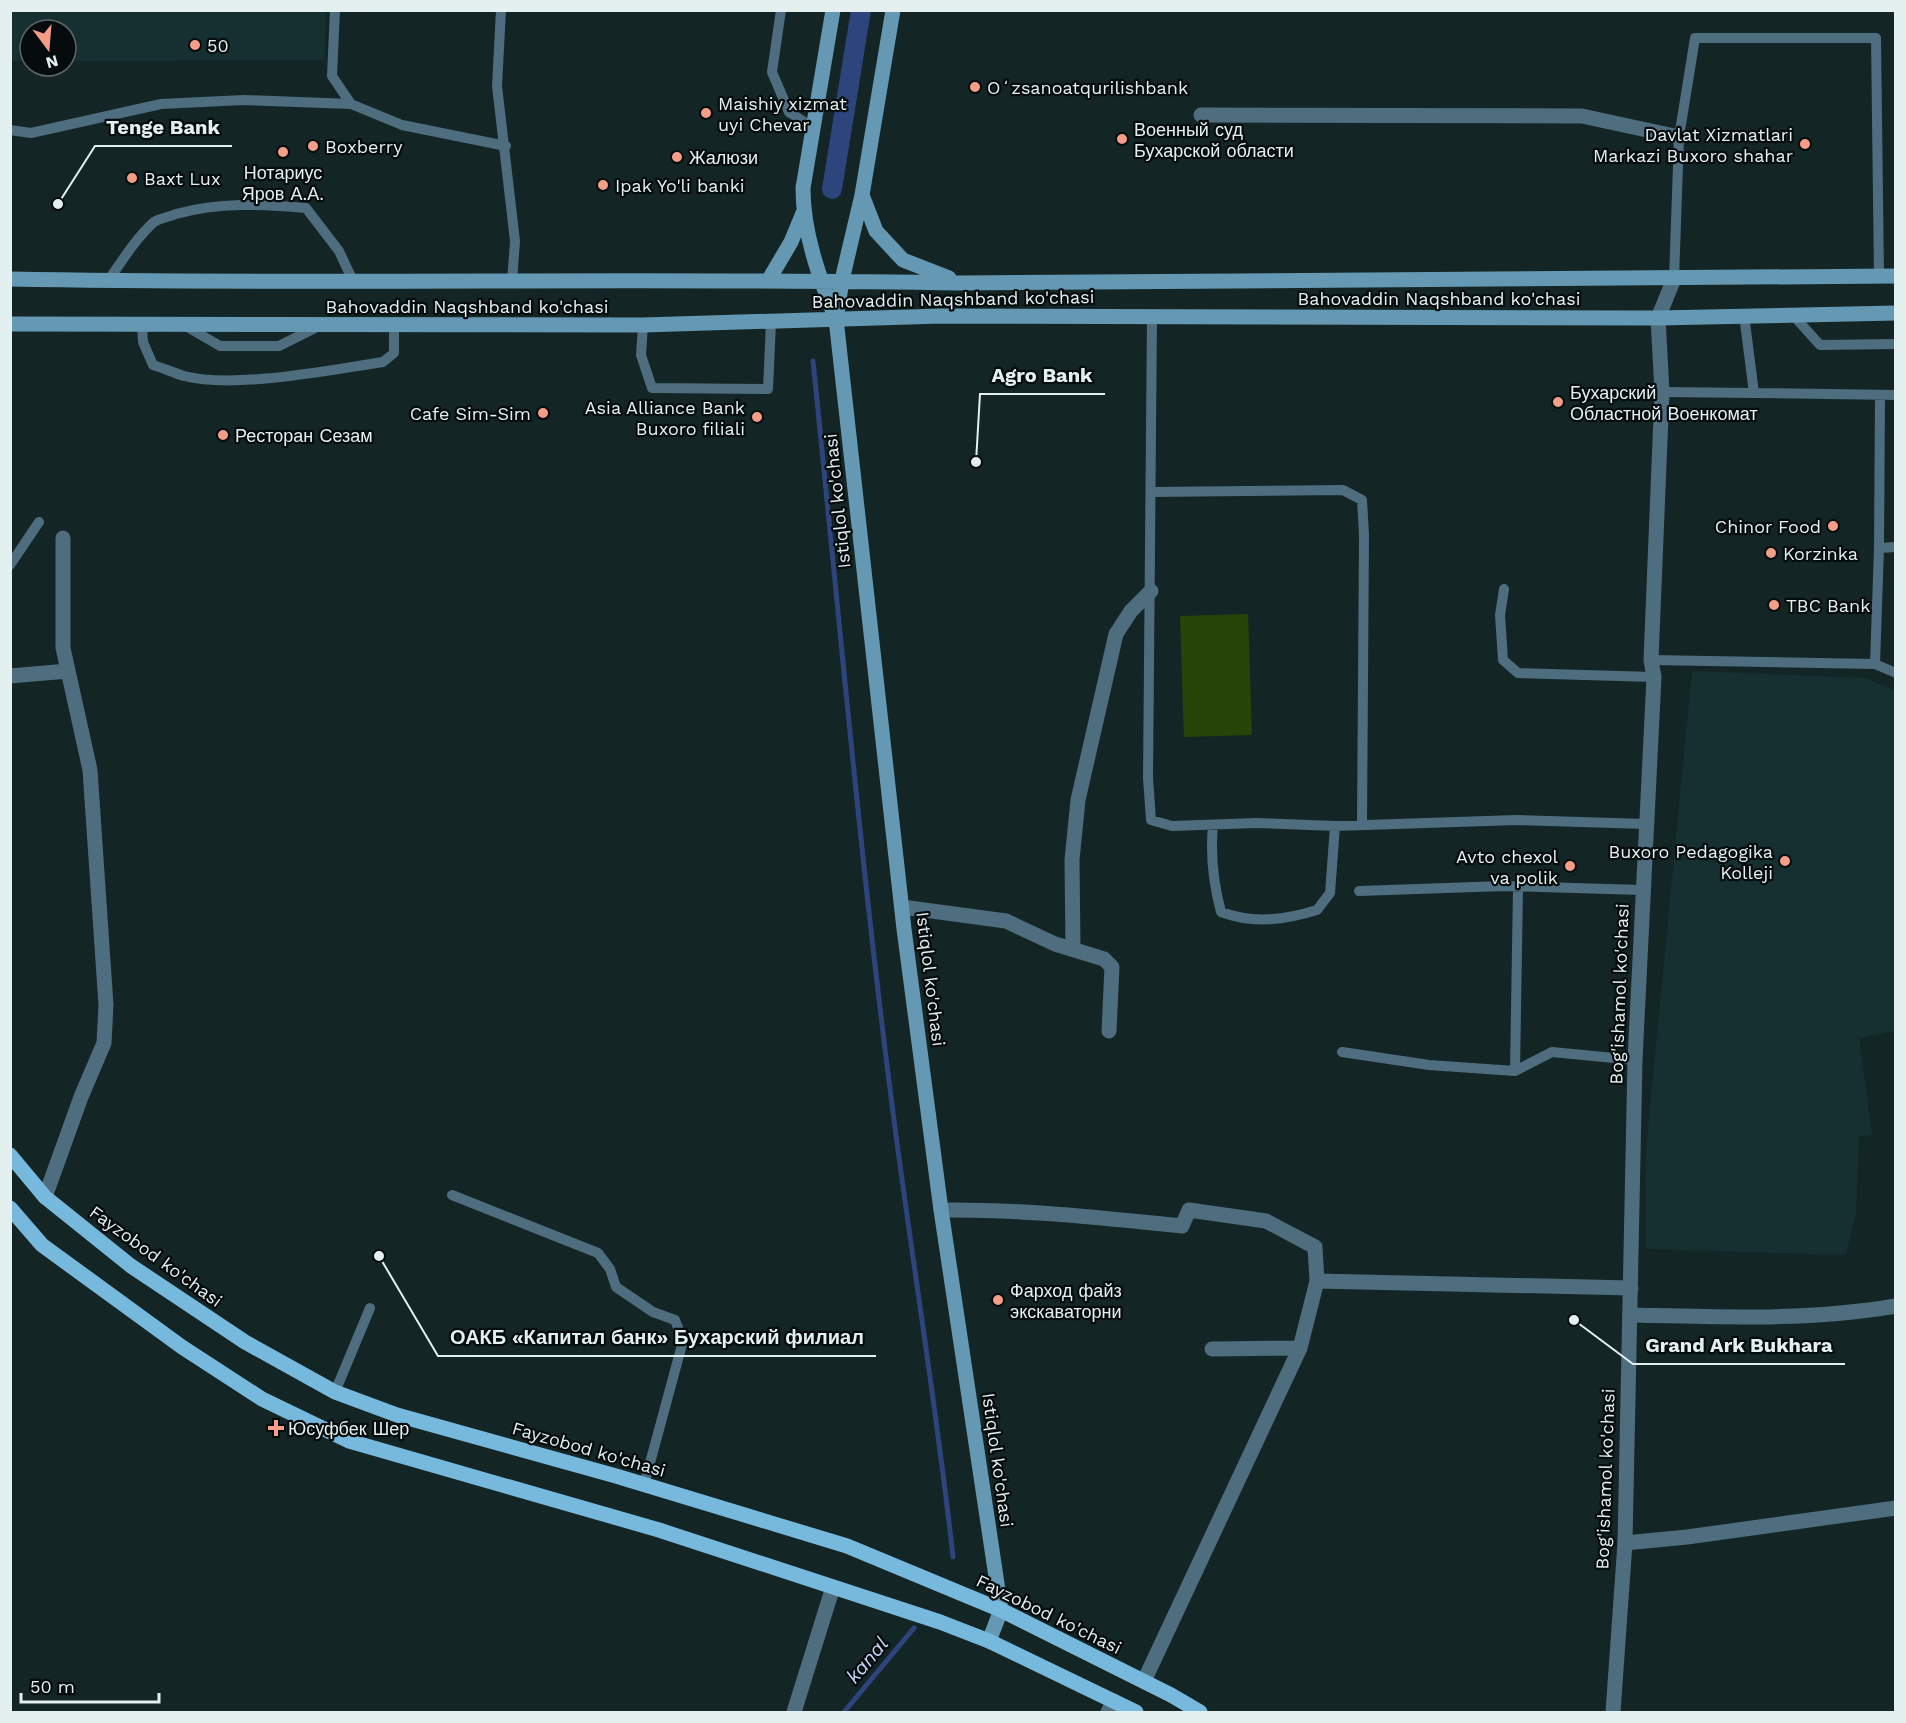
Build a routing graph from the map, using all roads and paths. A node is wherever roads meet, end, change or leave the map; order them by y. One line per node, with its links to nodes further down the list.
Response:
1 (335, 10): 6 (lane)
2 (501, 10): 11 (lane)
3 (781, 10): 8 (lane)
4 (832, 10): 8 (main road)
5 (893, 10): 12 (main road)
6 (351, 104): 9 (lane); 11 (lane)
7 (1201, 115): 10 (street)
8 (813, 128): 13 (main road)
9 (10, 130)
10 (1679, 137): 14 (lane); 17 (lane)
11 (506, 146): 23 (lane)
12 (862, 195): 20 (main road); 24 (main road)
13 (803, 213): 19 (main road); 22 (main road)
14 (1879, 276): 15 (main road, Bahovaddin Naqshband ko'chasi); 17 (main road, Bahovaddin Naqshband ko'chasi)
15 (1896, 276)
16 (10, 279): 21 (main road, Bahovaddin Naqshband ko'chasi)
17 (1674, 279): 24 (main road, Bahovaddin Naqshband ko'chasi); 29 (street, Bog'ishamol ko'chasi)
18 (353, 280): 21 (main road, Bahovaddin Naqshband ko'chasi); 21 (lane); 23 (main road, Bahovaddin Naqshband ko'chasi)
19 (820, 280): 20 (main road, Bahovaddin Naqshband ko'chasi); 22 (main road, Bahovaddin Naqshband ko'chasi); 30 (main road)
20 (842, 280): 24 (main road, Bahovaddin Naqshband ko'chasi); 30 (main road)
21 (108, 281)
22 (768, 281): 23 (main road, Bahovaddin Naqshband ko'chasi)
23 (512, 282)
24 (960, 283)
25 (1896, 313): 26 (main road, Bahovaddin Naqshband ko'chasi)
26 (1792, 314): 27 (main road, Bahovaddin Naqshband ko'chasi); 36 (lane)
27 (1744, 315): 29 (main road, Bahovaddin Naqshband ko'chasi); 38 (lane)
28 (1152, 316): 29 (main road, Bahovaddin Naqshband ko'chasi); 30 (main road, Bahovaddin Naqshband ko'chasi); 41 (lane)
29 (1658, 318): 37 (street, Bog'ishamol ko'chasi)
30 (836, 319): 31 (main road, Bahovaddin Naqshband ko'chasi); 62 (main road, Istiqlol ko'chasi)
31 (771, 322): 35 (main road, Bahovaddin Naqshband ko'chasi); 35 (lane)
32 (10, 324): 33 (main road, Bahovaddin Naqshband ko'chasi)
33 (142, 325): 34 (main road, Bahovaddin Naqshband ko'chasi); 34 (lane)
34 (394, 325): 35 (main road, Bahovaddin Naqshband ko'chasi)
35 (643, 325)
36 (1896, 344)
37 (1662, 392): 38 (lane); 49 (street, Bog'ishamol ko'chasi)
38 (1754, 393): 39 (lane)
39 (1880, 395): 40 (lane); 45 (lane)
40 (1896, 395)
41 (1151, 492): 48 (lane); 57 (lane)
42 (39, 522): 46 (lane)
43 (63, 538): 51 (street)
44 (1896, 547): 45 (lane)
45 (1879, 548): 50 (lane)
46 (10, 565)
47 (1504, 589): 54 (lane)
48 (1151, 591): 56 (lane); 63 (street)
49 (1651, 660): 50 (lane); 54 (street, Bog'ishamol ko'chasi)
50 (1875, 664): 52 (lane)
51 (68, 671): 53 (street); 70 (street)
52 (1896, 673)
53 (10, 676)
54 (1654, 677): 55 (street, Bog'ishamol ko'chasi)
55 (1646, 824): 57 (lane); 60 (street, Bog'ishamol ko'chasi)
56 (1213, 825): 58 (lane); 58 (lane)
57 (1362, 825): 58 (lane)
58 (1335, 826)
59 (1518, 887): 60 (lane); 61 (lane); 67 (lane)
60 (1642, 890): 66 (street, Bog'ishamol ko'chasi)
61 (1359, 891)
62 (902, 907): 63 (street); 72 (main road, Istiqlol ko'chasi)
63 (1073, 949): 64 (street)
64 (1109, 1031)
65 (1342, 1052): 67 (lane)
66 (1635, 1060): 67 (lane); 74 (street, Bog'ishamol ko'chasi)
67 (1515, 1071)
68 (10, 1155): 70 (main road, Fayzobod ko'chasi)
69 (452, 1195): 81 (lane)
70 (45, 1197): 80 (main road, Fayzobod ko'chasi)
71 (10, 1208): 84 (main road)
72 (941, 1210): 73 (street); 85 (main road, Istiqlol ko'chasi)
73 (1317, 1281): 74 (street); 78 (street)
74 (1630, 1288): 77 (street, Bog'ishamol ko'chasi)
75 (1896, 1306): 77 (street)
76 (370, 1308): 80 (lane)
77 (1630, 1316): 83 (street, Bog'ishamol ko'chasi)
78 (1300, 1348): 79 (street); 87 (street)
79 (1212, 1349)
80 (335, 1392): 81 (main road, Fayzobod ko'chasi)
81 (644, 1485): 85 (main road, Fayzobod ko'chasi)
82 (1896, 1508): 83 (street)
83 (1625, 1543): 92 (street, Bog'ishamol ko'chasi)
84 (833, 1587): 86 (main road); 89 (street)
85 (1000, 1610): 86 (main road, Istiqlol ko'chasi); 87 (main road, Fayzobod ko'chasi)
86 (989, 1641): 88 (main road)
87 (1144, 1681): 91 (main road, Fayzobod ko'chasi)
88 (1111, 1707): 90 (main road)
89 (794, 1713)
90 (1136, 1713)
91 (1200, 1713)
92 (1613, 1713)

